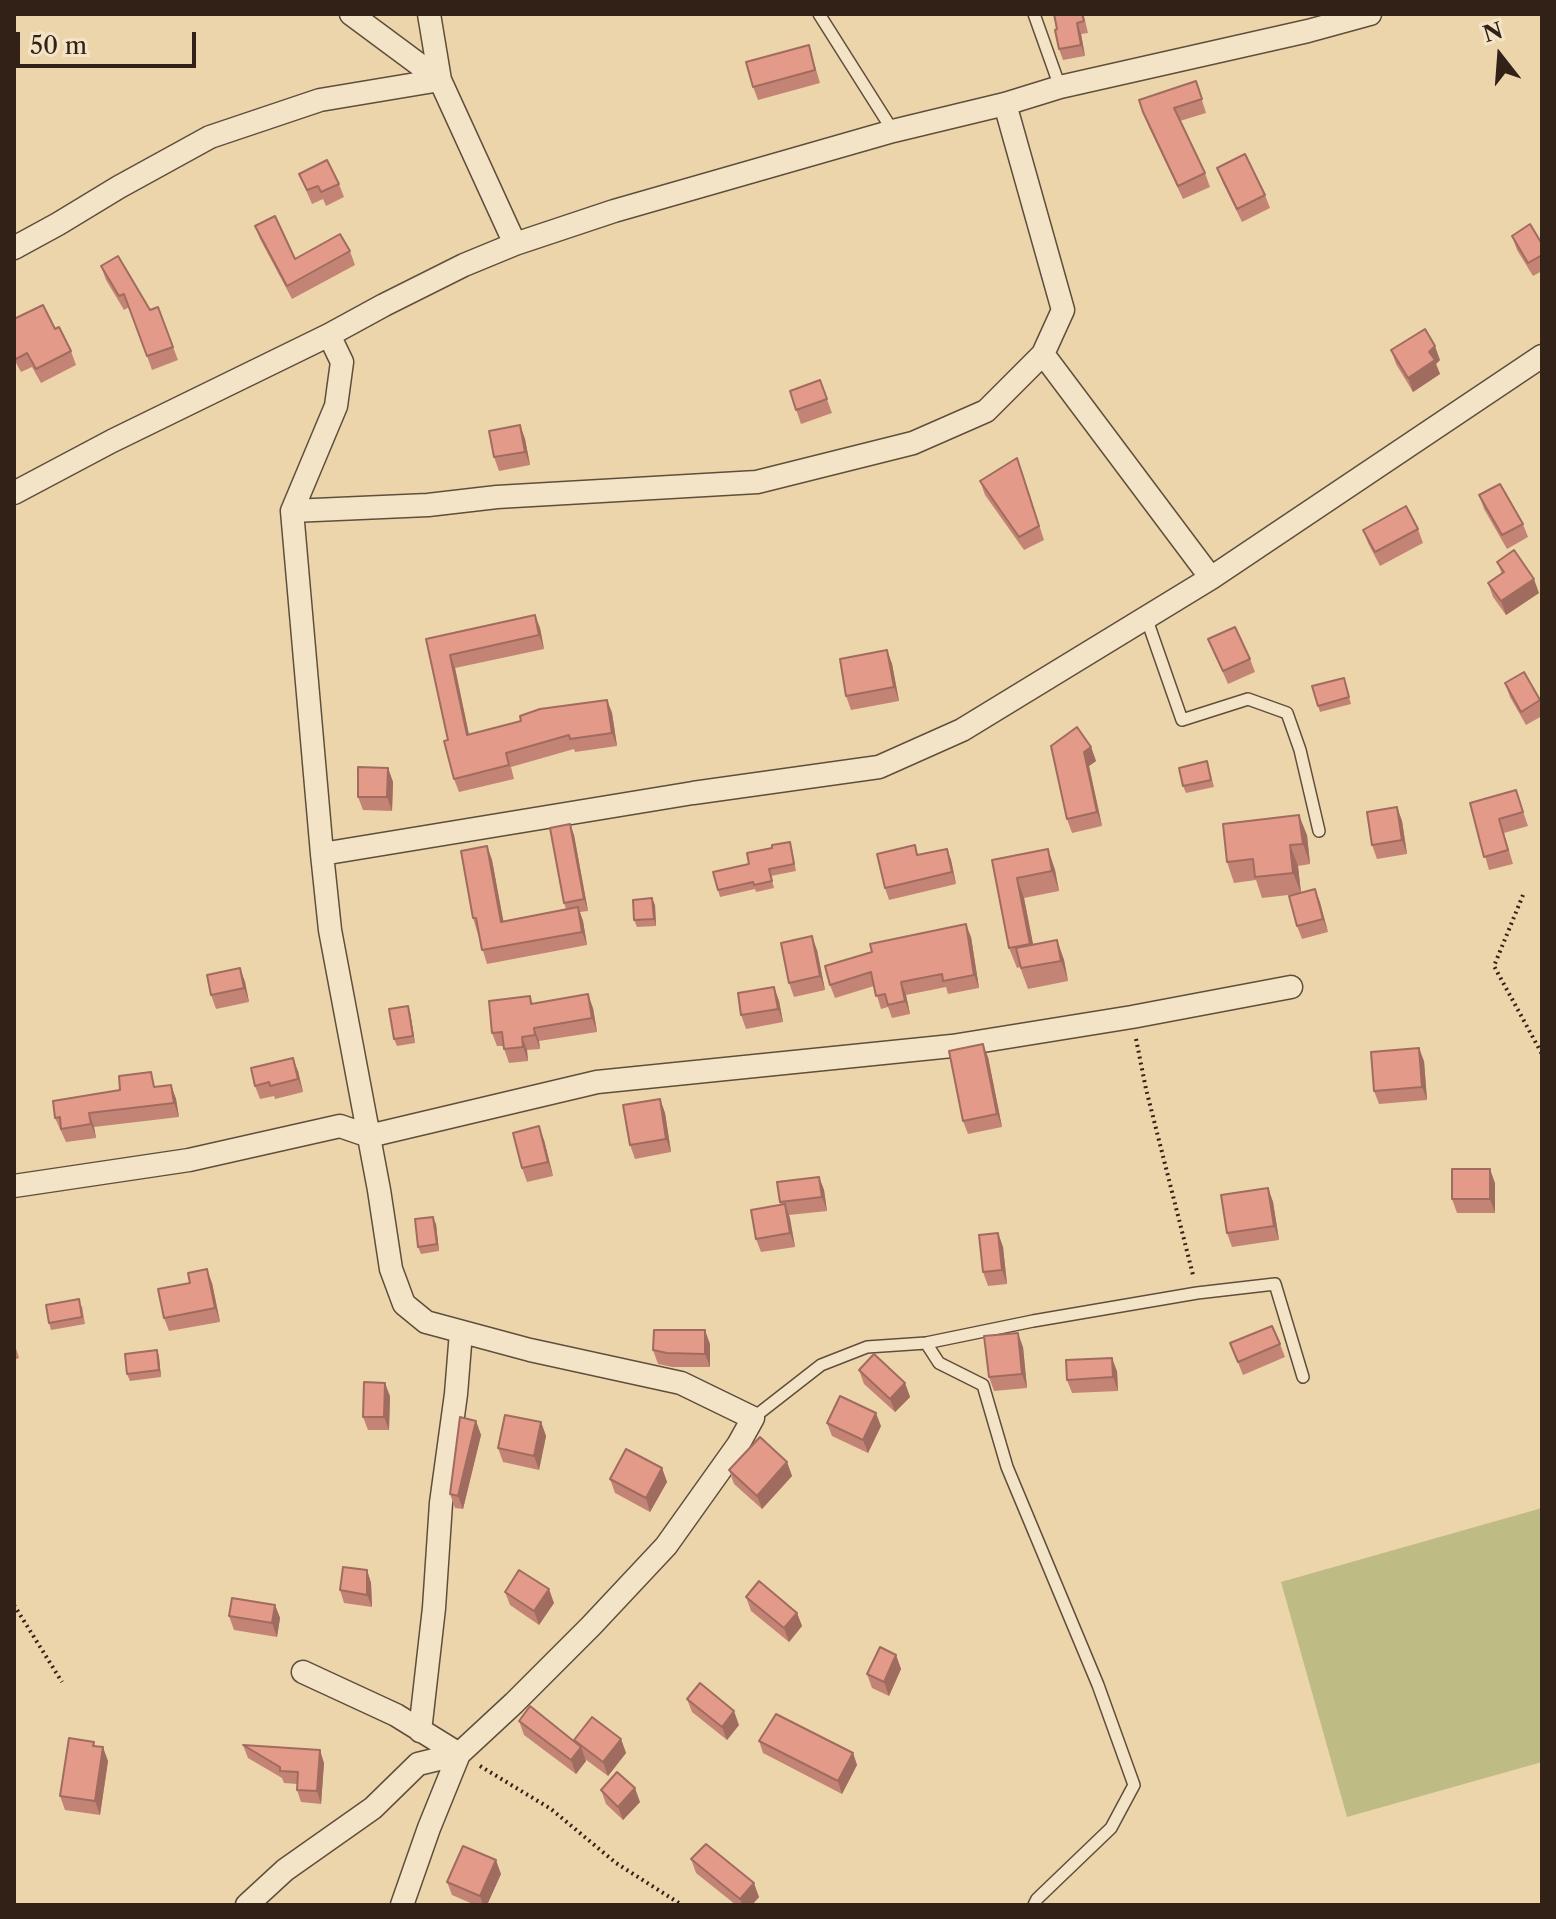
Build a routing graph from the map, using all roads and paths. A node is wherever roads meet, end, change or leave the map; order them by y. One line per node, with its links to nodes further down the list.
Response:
1 (351, 14): 6 (street)
2 (429, 14): 6 (street)
3 (819, 14): 9 (lane)
4 (1034, 14): 7 (lane)
5 (1370, 14): 7 (street)
6 (440, 80): 10 (street); 11 (street)
7 (1060, 87): 8 (street)
8 (1005, 104): 9 (street); 13 (street)
9 (893, 131): 10 (street)
10 (515, 244): 12 (street)
11 (14, 248)
12 (329, 335): 15 (street); 16 (street)
13 (1043, 354): 16 (street); 17 (street)
14 (1542, 356): 17 (street)
15 (14, 493)
16 (292, 511): 20 (street)
17 (1211, 578): 18 (street)
18 (1146, 616): 19 (lane); 20 (street)
19 (1319, 831)
20 (322, 854): 25 (street)
21 (1523, 895): 24 (path)
22 (1291, 987): 23 (street)
23 (1132, 1017): 25 (street); 27 (path)
24 (1542, 1054)
25 (369, 1136): 26 (street); 28 (street)
26 (14, 1186)
27 (1197, 1293): 29 (lane); 30 (lane)
28 (461, 1332): 31 (street); 35 (street)
29 (926, 1343): 31 (lane); 40 (lane)
30 (1303, 1377)
31 (753, 1418): 36 (street)
32 (14, 1605): 34 (path)
33 (303, 1672): 35 (street)
34 (62, 1682)
35 (420, 1731): 36 (street)
36 (459, 1754): 37 (street); 38 (street); 39 (path)
37 (247, 1905)
38 (402, 1905)
39 (682, 1905)
40 (1034, 1905)

